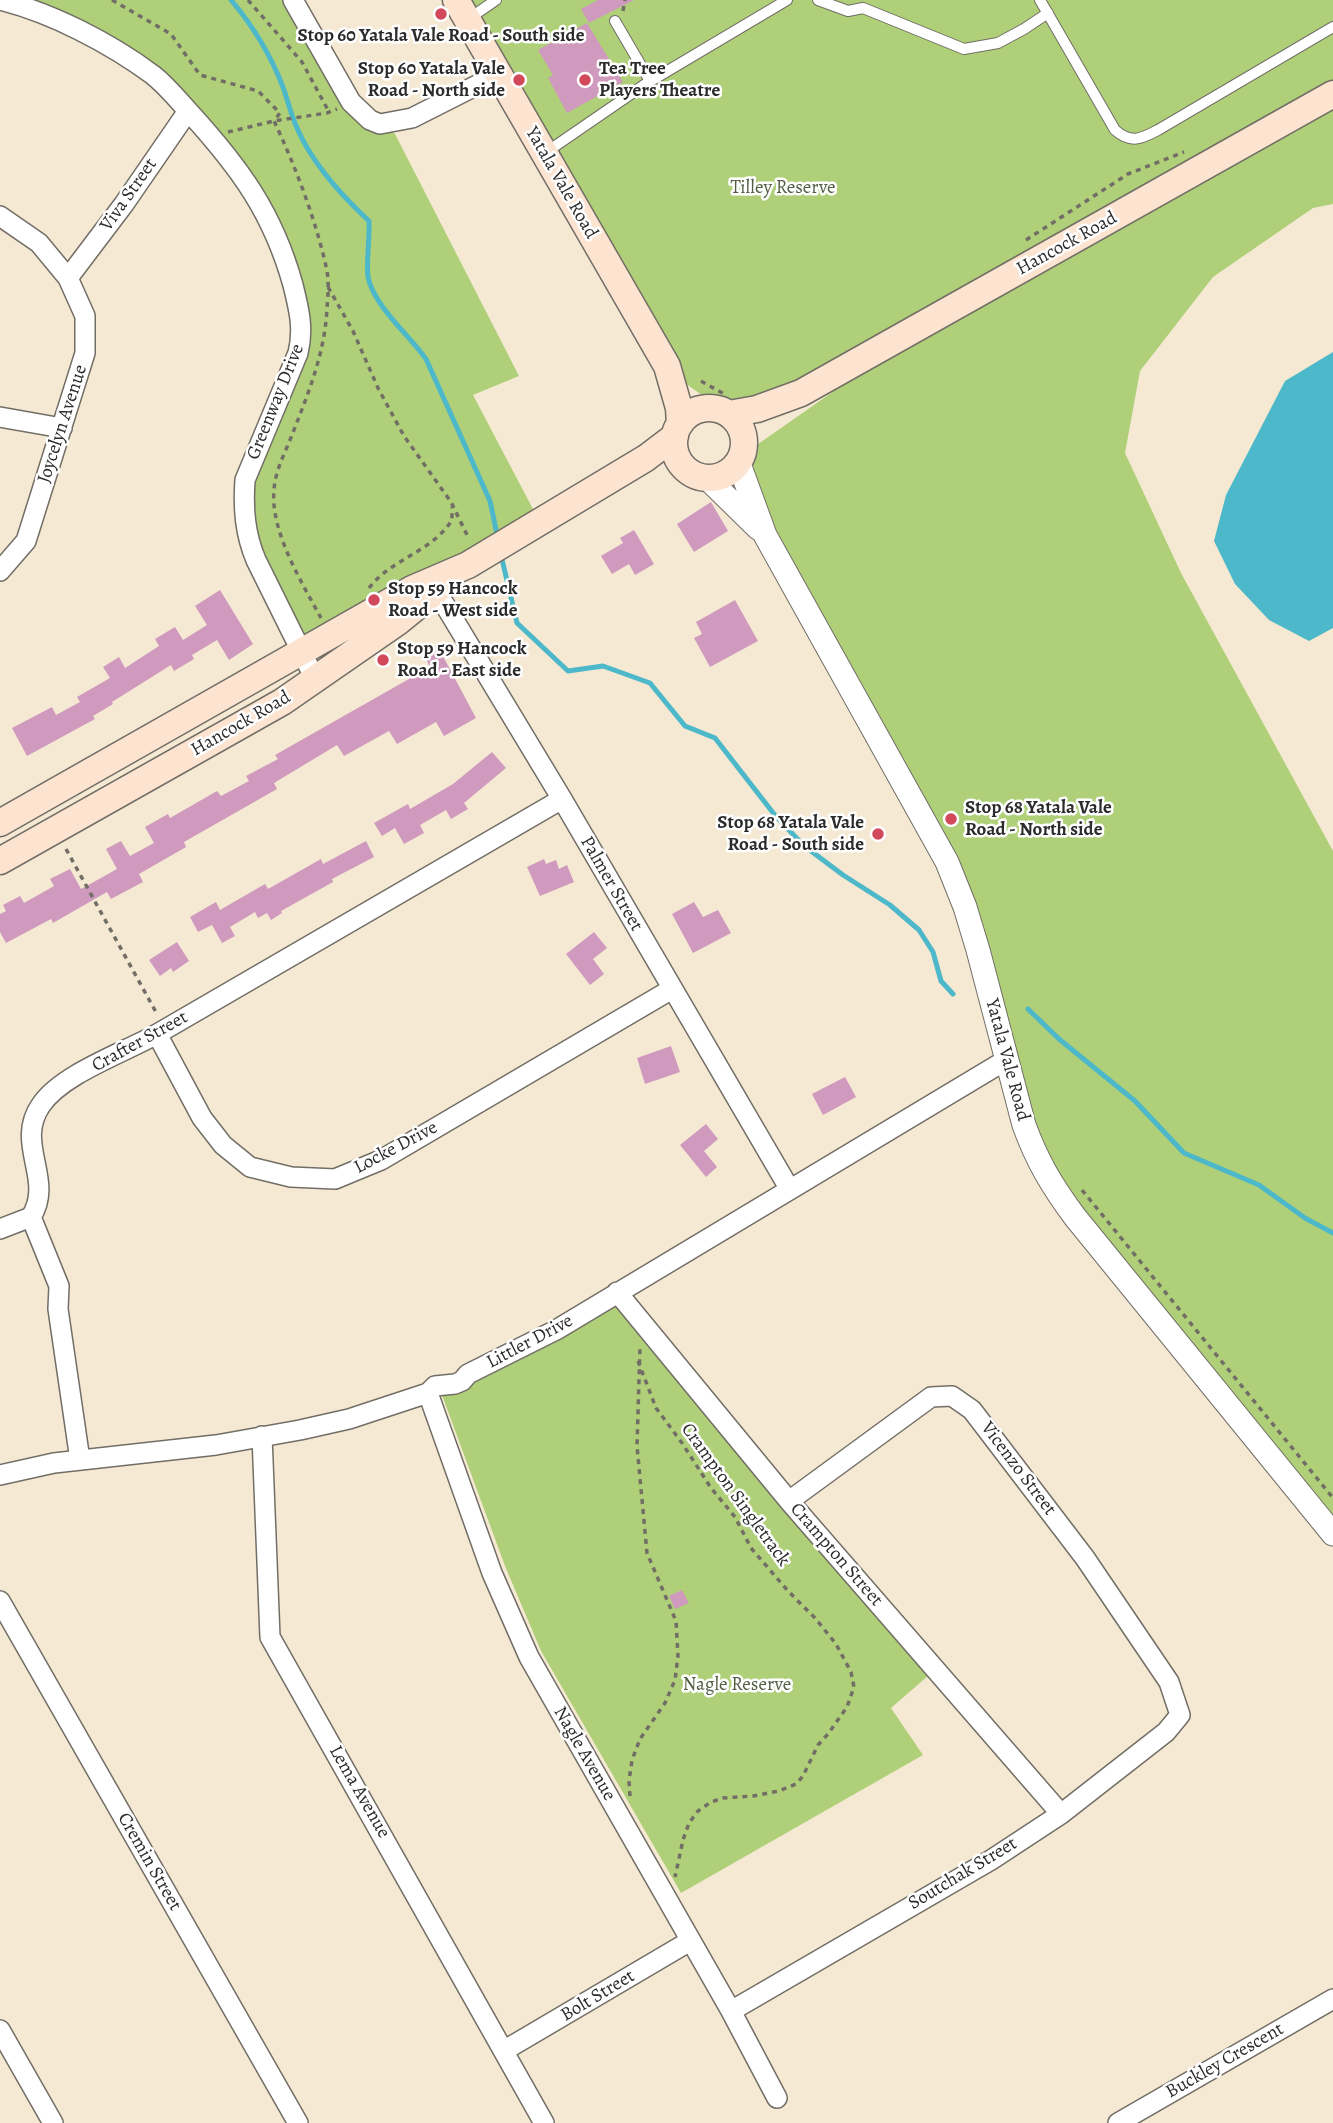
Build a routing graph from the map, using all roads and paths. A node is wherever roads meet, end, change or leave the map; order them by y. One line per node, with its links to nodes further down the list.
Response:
1 (248, 0): 19 (path)
2 (293, 0): 17 (street)
3 (496, 0): 10 (lane)
4 (797, 0): 8 (lane)
5 (818, 0): 9 (lane)
6 (1040, 0): 11 (lane)
7 (0, 1): 18 (street, Greenway Drive)
8 (784, 3): 15 (lane)
9 (864, 4): 11 (lane)
10 (461, 10): 14 (main road, Yatala Vale Road)
11 (1048, 13): 13 (lane)
12 (615, 21): 15 (lane)
13 (1333, 27)
14 (499, 74): 17 (street); 21 (main road, Yatala Vale Road)
15 (650, 82): 21 (lane)
16 (1333, 94): 26 (main road, Hancock Road)
17 (351, 102): 19 (path)
18 (188, 111): 23 (street, Viva Street); 40 (street, Greenway Drive)
19 (330, 112): 20 (path)
20 (221, 134)
21 (544, 153): 25 (main road, Yatala Vale Road)
22 (0, 216): 23 (street, Joycelyn Avenue)
23 (68, 278): 29 (street, Joycelyn Avenue)
24 (327, 285): 33 (path)
25 (667, 366): 27 (main road, Yatala Vale Road); 30 (main road, Yatala Vale Road)
26 (801, 394): 27 (main road, Hancock Road); 31 (main road, Hancock Road)
27 (722, 411): 30 (main road); 31 (main road)
28 (0, 417): 29 (street)
29 (62, 428): 37 (street, Joycelyn Avenue)
30 (677, 430): 32 (main road); 34 (main road, Hancock Road)
31 (741, 453): 32 (main road); 35 (street, Yatala Vale Road)
32 (696, 473): 34 (main road, Hancock Road); 35 (street, Yatala Vale Road)
33 (451, 502): 36 (path); 39 (path)
34 (571, 504): 36 (main road, Hancock Road)
35 (765, 535): 48 (street, Yatala Vale Road)
36 (486, 555): 38 (main road, Hancock Road)
37 (0, 571)
38 (434, 586): 39 (main road, Hancock Road); 41 (main road, Hancock Road); 42 (street, Palmer Street)
39 (374, 610): 40 (main road, Hancock Road)
40 (301, 652): 41 (street, Greenway Drive); 43 (main road, Hancock Road)
41 (315, 679): 45 (main road, Hancock Road)
42 (562, 799): 46 (street, Palmer Street); 47 (street, Crafter Street)
43 (0, 823)
44 (64, 846): 47 (path)
45 (0, 861)
46 (672, 989): 47 (street, Locke Drive); 49 (street, Palmer Street)
47 (161, 1031): 51 (street, Crafter Street)
48 (1006, 1060): 49 (street, Littler Drive); 62 (street, Yatala Vale Road)
49 (789, 1188): 53 (street, Littler Drive)
50 (1081, 1188): 60 (path)
51 (31, 1217): 52 (street); 58 (street)
52 (0, 1229)
53 (617, 1292): 54 (street, Crampton Street); 56 (street, Littler Drive)
54 (648, 1329): 55 (path); 61 (street, Crampton Street)
55 (638, 1362): 66 (path); 67 (path, Crampton Singletrack)
56 (428, 1393): 57 (street, Littler Drive); 66 (street, Nagle Avenue)
57 (261, 1436): 58 (street, Littler Drive); 72 (street, Lema Avenue)
58 (80, 1460): 59 (street, Littler Drive)
59 (0, 1475)
60 (1333, 1498)
61 (789, 1501): 64 (street, Vicenzo Street); 65 (street, Crampton Street)
62 (1333, 1534)
63 (0, 1601): 76 (street, Cremin Street)
64 (1180, 1716): 65 (street, Soutchak Street)
65 (1061, 1814): 70 (street, Soutchak Street)
66 (624, 1824): 67 (street, Nagle Avenue)
67 (669, 1904): 68 (street, Nagle Avenue)
68 (690, 1941): 70 (street, Nagle Avenue); 72 (street, Bolt Street)
69 (1333, 1999): 74 (street, Buckley Crescent)
70 (731, 2011): 73 (street, Nagle Avenue)
71 (0, 2030): 75 (street)
72 (505, 2050): 77 (street, Lema Avenue)
73 (776, 2098)
74 (1126, 2121)
75 (53, 2123)
76 (298, 2123)
77 (544, 2123)

